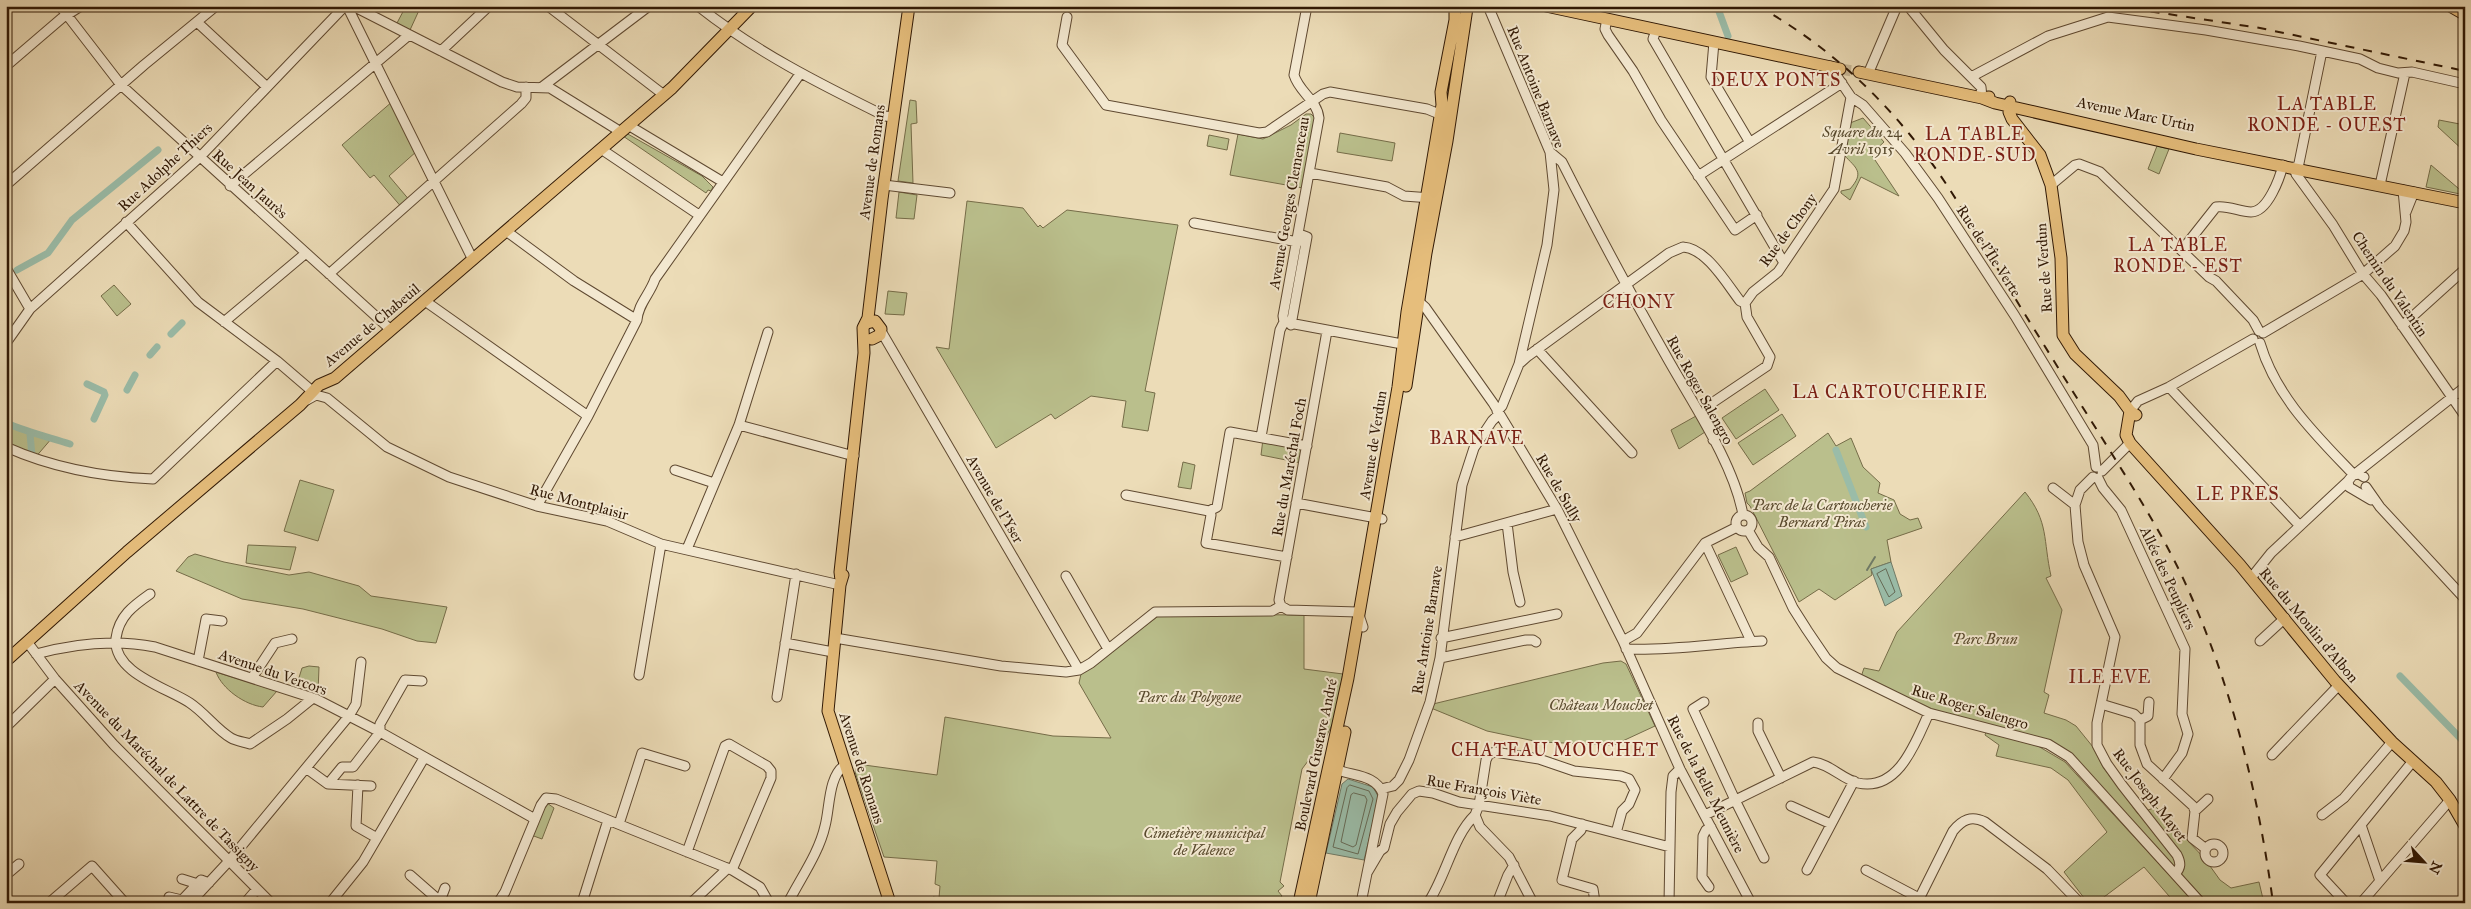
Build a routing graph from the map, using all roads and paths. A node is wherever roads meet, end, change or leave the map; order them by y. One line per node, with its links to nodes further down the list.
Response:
1 (60, 6): 21 (street, Rue Jean Jaurès)
2 (81, 6): 21 (street)
3 (216, 6): 24 (street)
4 (489, 6): 30 (street)
5 (548, 6): 29 (street)
6 (648, 6): 29 (street)
7 (698, 6): 26 (street)
8 (752, 6): 26 (main road, Avenue de Chabeuil)
9 (909, 6): 54 (main road, Avenue de Romans)
10 (916, 6): 68 (main road, Avenue de Romans)
11 (1307, 6): 48 (street, Avenue Georges Clemenceau)
12 (1488, 6): 59 (street, Rue Antoine Barnave)
13 (1546, 6): 23 (main road)
14 (1897, 6): 34 (street)
15 (1908, 6): 38 (street)
16 (2451, 6): 20 (highway)
17 (347, 7): 27 (street); 32 (street); 41 (street, Rue Adolphe Thiers)
18 (1453, 7): 19 (main road); 44 (main road, Avenue de Verdun)
19 (1468, 7): 56 (main road, Avenue de Verdun)
20 (2465, 14)
21 (66, 15): 33 (street); 40 (street, Rue Jean Jaurès)
22 (1067, 17): 48 (street)
23 (1607, 19): 25 (main road); 64 (street)
24 (197, 22): 40 (street); 41 (street)
25 (1656, 30): 28 (main road); 61 (street)
26 (729, 31): 36 (street); 45 (main road, Avenue de Chabeuil)
27 (409, 35): 30 (street); 32 (street)
28 (1714, 42): 37 (main road); 57 (street)
29 (599, 45): 43 (street); 45 (street)
30 (441, 51): 42 (street)
31 (2322, 51): 35 (street); 38 (street); 62 (street)
32 (375, 64): 66 (street); 71 (street)
33 (6, 66)
34 (1863, 73): 47 (main road, Avenue Marc Urtin)
35 (2405, 73): 39 (street); 70 (street)
36 (800, 74): 54 (street); 65 (street)
37 (1838, 75): 46 (street); 57 (street)
38 (1971, 77): 47 (street)
39 (2465, 84)
40 (121, 85): 60 (street, Rue Jean Jaurès); 67 (street)
41 (267, 87): 60 (street, Rue Adolphe Thiers)
42 (526, 87): 43 (street); 66 (street)
43 (542, 87): 55 (street)
44 (1442, 92): 50 (street); 53 (main road, Avenue de Verdun)
45 (664, 95): 55 (main road, Avenue de Chabeuil)
46 (1851, 97): 51 (street, Rue de Chony); 52 (street, Rue de l'Île Verte)
47 (1982, 98): 49 (main road, Avenue Marc Urtin)
48 (1312, 101): 50 (street); 63 (street, Avenue Georges Clemenceau)
49 (2010, 104): 62 (main road, Avenue Marc Urtin); 69 (main road, Rue de Verdun)
50 (1427, 109): 53 (street)
51 (1849, 111): 52 (street); 86 (street, Rue de Chony)
52 (1868, 112): 131 (street, Rue de l'Île Verte)
53 (1441, 113): 56 (street); 75 (main road, Avenue de Verdun)
54 (893, 117): 68 (main road, Avenue de Romans)
55 (626, 127): 58 (main road, Avenue de Chabeuil); 65 (street)
56 (1447, 141): 74 (main road, Avenue de Verdun)
57 (1749, 142): 61 (street)
58 (601, 149): 77 (street); 81 (main road, Avenue de Chabeuil)
59 (1550, 152): 92 (street, Rue Roger Salengro); 111 (street, Rue Antoine Barnave)
60 (199, 158): 71 (street, Rue Jean Jaurès); 79 (street, Rue Adolphe Thiers)
61 (1723, 159): 64 (street); 78 (street)
62 (2291, 166): 70 (main road, Avenue Marc Urtin); 83 (street); 90 (street, Chemin du Valentin)
63 (1310, 173): 75 (street); 82 (street, Avenue Georges Clemenceau)
64 (1698, 176): 78 (street)
65 (723, 182): 77 (street)
66 (433, 183): 85 (street); 89 (street)
67 (6, 185)
68 (887, 185): 73 (street); 104 (main road, Avenue de Romans)
69 (2051, 185): 83 (street); 119 (main road, Rue de Verdun)
70 (2380, 185): 72 (main road, Avenue Marc Urtin)
71 (230, 186): 84 (street, Rue Jean Jaurès)
72 (2404, 190): 76 (main road, Avenue Marc Urtin); 90 (street)
73 (950, 193)
74 (1437, 193): 75 (street); 94 (main road, Avenue de Verdun)
75 (1426, 199): 91 (main road, Avenue de Verdun)
76 (2465, 203)
77 (699, 215): 97 (street)
78 (1757, 215): 86 (street)
79 (126, 222): 96 (street, Rue Adolphe Thiers); 98 (street)
80 (1194, 223): 82 (street)
81 (506, 231): 85 (main road, Avenue de Chabeuil); 97 (street)
82 (1298, 238): 99 (street, Avenue Georges Clemenceau)
83 (2182, 250): 106 (street)
84 (306, 253): 89 (street, Rue Jean Jaurès); 98 (street)
85 (473, 260): 93 (main road, Avenue de Chabeuil)
86 (1784, 264): 95 (street, Rue de Chony)
87 (6, 268): 96 (street)
88 (2465, 268): 100 (street)
89 (329, 274): 101 (street, Rue Jean Jaurès)
90 (2363, 274): 100 (street, Chemin du Valentin); 106 (street)
91 (1413, 281): 94 (street, Avenue de Verdun); 108 (main road, Avenue de Verdun)
92 (1626, 285): 95 (street); 109 (street); 124 (street, Rue Roger Salengro)
93 (425, 301): 101 (main road, Avenue de Chabeuil); 120 (street)
94 (1418, 302): 105 (main road, Avenue de Verdun); 118 (street, Rue de Sully)
95 (1745, 303): 124 (street)
96 (30, 309): 107 (street, Rue Adolphe Thiers)
97 (637, 320): 120 (street)
98 (224, 322): 110 (street)
99 (1288, 324): 102 (street); 123 (street, Avenue Georges Clemenceau)
100 (2402, 326): 116 (street, Chemin du Valentin)
101 (391, 330): 112 (main road, Avenue de Chabeuil)
102 (1327, 331): 108 (street); 126 (street, Rue du Maréchal Foch)
103 (768, 332): 122 (street)
104 (875, 333): 129 (main road, Avenue de Romans); 183 (street, Avenue de l'Yser)
105 (1413, 335): 108 (street); 142 (main road, Avenue de Verdun)
106 (2259, 337): 113 (street); 132 (street)
107 (6, 343)
108 (1402, 344): 142 (main road, Avenue de Verdun)
109 (1537, 349): 111 (street); 128 (street)
110 (276, 361): 115 (street); 127 (street)
111 (1520, 364): 118 (street, Rue Antoine Barnave)
112 (335, 378): 115 (main road, Avenue de Chabeuil); 117 (street)
113 (2170, 387): 119 (street); 144 (street)
114 (2465, 387): 116 (street)
115 (306, 399): 117 (street); 173 (main road, Avenue de Chabeuil)
116 (2452, 399): 121 (street, Chemin du Valentin); 132 (street)
117 (330, 400): 138 (street, Rue Montplaisir)
118 (1498, 412): 139 (street, Rue de Sully); 147 (street, Rue Antoine Barnave)
119 (2133, 412): 125 (main road)
120 (588, 416): 138 (street)
121 (2465, 416)
122 (738, 425): 129 (street); 133 (street)
123 (1261, 437): 126 (street); 140 (street)
124 (1713, 440): 141 (street, Rue Roger Salengro)
125 (2130, 445): 131 (street); 154 (main road, Rue du Moulin d'Albon)
126 (1307, 446): 136 (street, Rue du Maréchal Foch)
127 (6, 447)
128 (1632, 453)
129 (854, 456): 155 (main road, Avenue de Romans)
130 (675, 470): 133 (street)
131 (2098, 473): 137 (street); 213 (street, Allée des Peupliers)
132 (2356, 482): 144 (street); 157 (street)
133 (714, 483): 150 (street)
134 (2054, 488): 137 (street)
135 (1126, 495): 140 (street)
136 (1296, 503): 142 (street); 151 (street, Rue du Maréchal Foch)
137 (2075, 505): 194 (street, Rue Joseph Mayet)
138 (537, 506): 149 (street, Rue Montplaisir)
139 (1557, 509): 143 (street); 175 (street, Rue de Sully)
140 (1209, 511): 151 (street)
141 (1743, 515): 145 (street); 146 (street)
142 (1379, 518): 160 (main road, Avenue de Verdun); 164 (main road, Avenue de Verdun)
143 (1507, 523): 147 (street); 158 (street)
144 (2300, 526): 154 (street)
145 (1737, 527): 146 (street); 148 (street)
146 (1748, 530): 195 (street, Rue Roger Salengro)
147 (1455, 536): 166 (street, Rue Antoine Barnave)
148 (1705, 543): 172 (street); 175 (street)
149 (661, 544): 150 (street, Rue Montplaisir); 185 (street)
150 (687, 549): 152 (street, Rue Montplaisir)
151 (1287, 557): 159 (street, Rue du Maréchal Foch)
152 (796, 574): 155 (street, Rue Montplaisir); 174 (street)
153 (1066, 576): 176 (street)
154 (2251, 578): 162 (main road, Rue du Moulin d'Albon)
155 (841, 582): 165 (main road, Avenue de Romans)
156 (150, 594): 170 (street)
157 (2465, 600)
158 (1520, 602)
159 (1281, 606): 160 (street); 176 (street)
160 (1358, 612): 164 (street); 184 (main road, Boulevard Gustave André)
161 (1557, 614): 166 (street)
162 (2285, 618): 169 (street); 189 (main road, Rue du Moulin d'Albon)
163 (222, 621): 181 (street)
164 (1363, 627): 184 (main road, Boulevard Gustave André)
165 (834, 638): 177 (main road, Avenue de Romans); 183 (street)
166 (1441, 638): 179 (street, Rue Antoine Barnave)
167 (292, 639): 186 (street)
168 (1762, 641): 172 (street)
169 (2260, 641)
170 (116, 642): 178 (street, Avenue du Vercors); 181 (street, Avenue du Vercors); 191 (street)
171 (1536, 642): 179 (street)
172 (1751, 642): 175 (street)
173 (28, 643): 178 (street, Avenue du Maréchal de Lattre de Tassigny); 180 (main road, Avenue de Chabeuil)
174 (785, 643): 177 (street); 190 (street)
175 (1624, 645): 210 (street, Rue de la Belle Meunière)
176 (1108, 649): 183 (street)
177 (833, 652): 207 (main road, Avenue de Romans)
178 (36, 654): 187 (street, Avenue du Maréchal de Lattre de Tassigny)
179 (1440, 658): 218 (street, Rue Antoine Barnave)
180 (6, 661)
181 (198, 661): 186 (street, Avenue du Vercors)
182 (361, 662): 196 (street)
183 (1079, 670)
184 (1352, 674): 201 (main road, Boulevard Gustave André); 211 (main road, Boulevard Gustave André)
185 (639, 675)
186 (252, 678): 191 (street, Avenue du Vercors)
187 (55, 679): 199 (street); 242 (street, Avenue du Maréchal de Lattre de Tassigny)
188 (422, 681): 200 (street)
189 (2337, 683): 202 (main road, Rue du Moulin d'Albon); 203 (street); 204 (street)
190 (777, 697)
191 (312, 698): 196 (street, Avenue du Vercors)
192 (1704, 702): 220 (street)
193 (2149, 702): 197 (street)
194 (2101, 704): 197 (street); 249 (street, Rue Joseph Mayet)
195 (1929, 713): 214 (street); 249 (street, Rue Roger Salengro)
196 (349, 716): 200 (street, Avenue du Vercors); 209 (street)
197 (2140, 720): 213 (street)
198 (1758, 723): 212 (street)
199 (6, 727)
200 (380, 732): 205 (street, Avenue du Vercors); 215 (street)
201 (1335, 740): 211 (street); 274 (main road, Boulevard Gustave André)
202 (2392, 742): 206 (main road, Rue du Moulin d'Albon); 227 (street)
203 (2276, 744)
204 (2272, 755)
205 (424, 758): 228 (street, Avenue du Vercors); 237 (street)
206 (2413, 761): 221 (main road, Rue du Moulin d'Albon); 233 (street)
207 (845, 765): 272 (street); 273 (main road, Avenue de Romans)
208 (685, 766): 230 (street)
209 (306, 768): 215 (street); 242 (street)
210 (1680, 768): 226 (street, Rue de la Belle Meunière); 238 (street)
211 (1336, 770): 218 (street); 275 (main road, Boulevard Gustave André)
212 (1781, 778): 214 (street); 220 (street)
213 (2162, 779): 224 (street)
214 (1854, 781): 232 (street)
215 (328, 784): 216 (street)
216 (358, 785): 217 (street); 237 (street)
217 (371, 786)
218 (1381, 789): 248 (street)
219 (2208, 799): 224 (street)
220 (1735, 800): 226 (street); 241 (street)
221 (2450, 800): 234 (main road, Rue du Moulin d'Albon); 253 (street)
222 (1479, 805): 225 (street); 231 (street, Rue François Viète); 236 (street); 248 (street, Rue François Viète)
223 (1791, 806): 232 (street)
224 (2195, 811): 239 (street)
225 (1475, 815): 244 (street); 277 (street)
226 (1705, 815): 235 (street, Rue de la Belle Meunière)
227 (2322, 815)
228 (535, 819): 229 (street); 268 (street)
229 (608, 820): 230 (street); 269 (street)
230 (619, 824): 240 (street)
231 (1582, 824): 236 (street, Rue François Viète); 280 (street)
232 (1831, 824): 246 (street)
233 (2362, 824): 253 (street); 285 (street)
234 (2465, 826)
235 (1711, 827): 256 (street); 282 (street, Rue de la Belle Meunière)
236 (1616, 833): 238 (street, Rue François Viète)
237 (377, 838): 267 (street)
238 (1670, 847): 281 (street)
239 (2206, 849)
240 (687, 852): 245 (street); 245 (street)
241 (1764, 858)
242 (228, 860): 254 (street); 258 (street, Avenue du Maréchal de Lattre de Tassigny)
243 (19, 864): 250 (street)
244 (1514, 865): 278 (street); 279 (street)
245 (730, 869): 270 (street); 271 (street)
246 (1807, 870)
247 (1866, 870): 260 (street)
248 (1367, 873): 276 (street)
249 (2175, 874): 284 (street, Rue Roger Salengro)
250 (6, 875)
251 (410, 876): 262 (street)
252 (182, 879): 255 (street)
253 (2380, 881): 286 (street)
254 (209, 883): 255 (street); 261 (street)
255 (198, 884): 261 (street)
256 (1709, 887)
257 (445, 888): 262 (street)
258 (257, 889): 265 (street); 266 (street, Avenue du Maréchal de Lattre de Tassigny)
259 (169, 897): 261 (street)
260 (1918, 900): 283 (street)
261 (186, 902)
262 (441, 902)
263 (49, 903): 264 (street)
264 (125, 903)
265 (245, 903)
266 (271, 903)
267 (330, 903)
268 (498, 903)
269 (582, 903)
270 (691, 903)
271 (769, 903)
272 (788, 903)
273 (890, 903)
274 (1298, 903)
275 (1309, 903)
276 (1361, 903)
277 (1428, 903)
278 (1497, 903)
279 (1533, 903)
280 (1599, 903)
281 (1669, 903)
282 (1751, 903)
283 (2080, 903)
284 (2201, 903)
285 (2346, 903)
286 (2361, 903)

